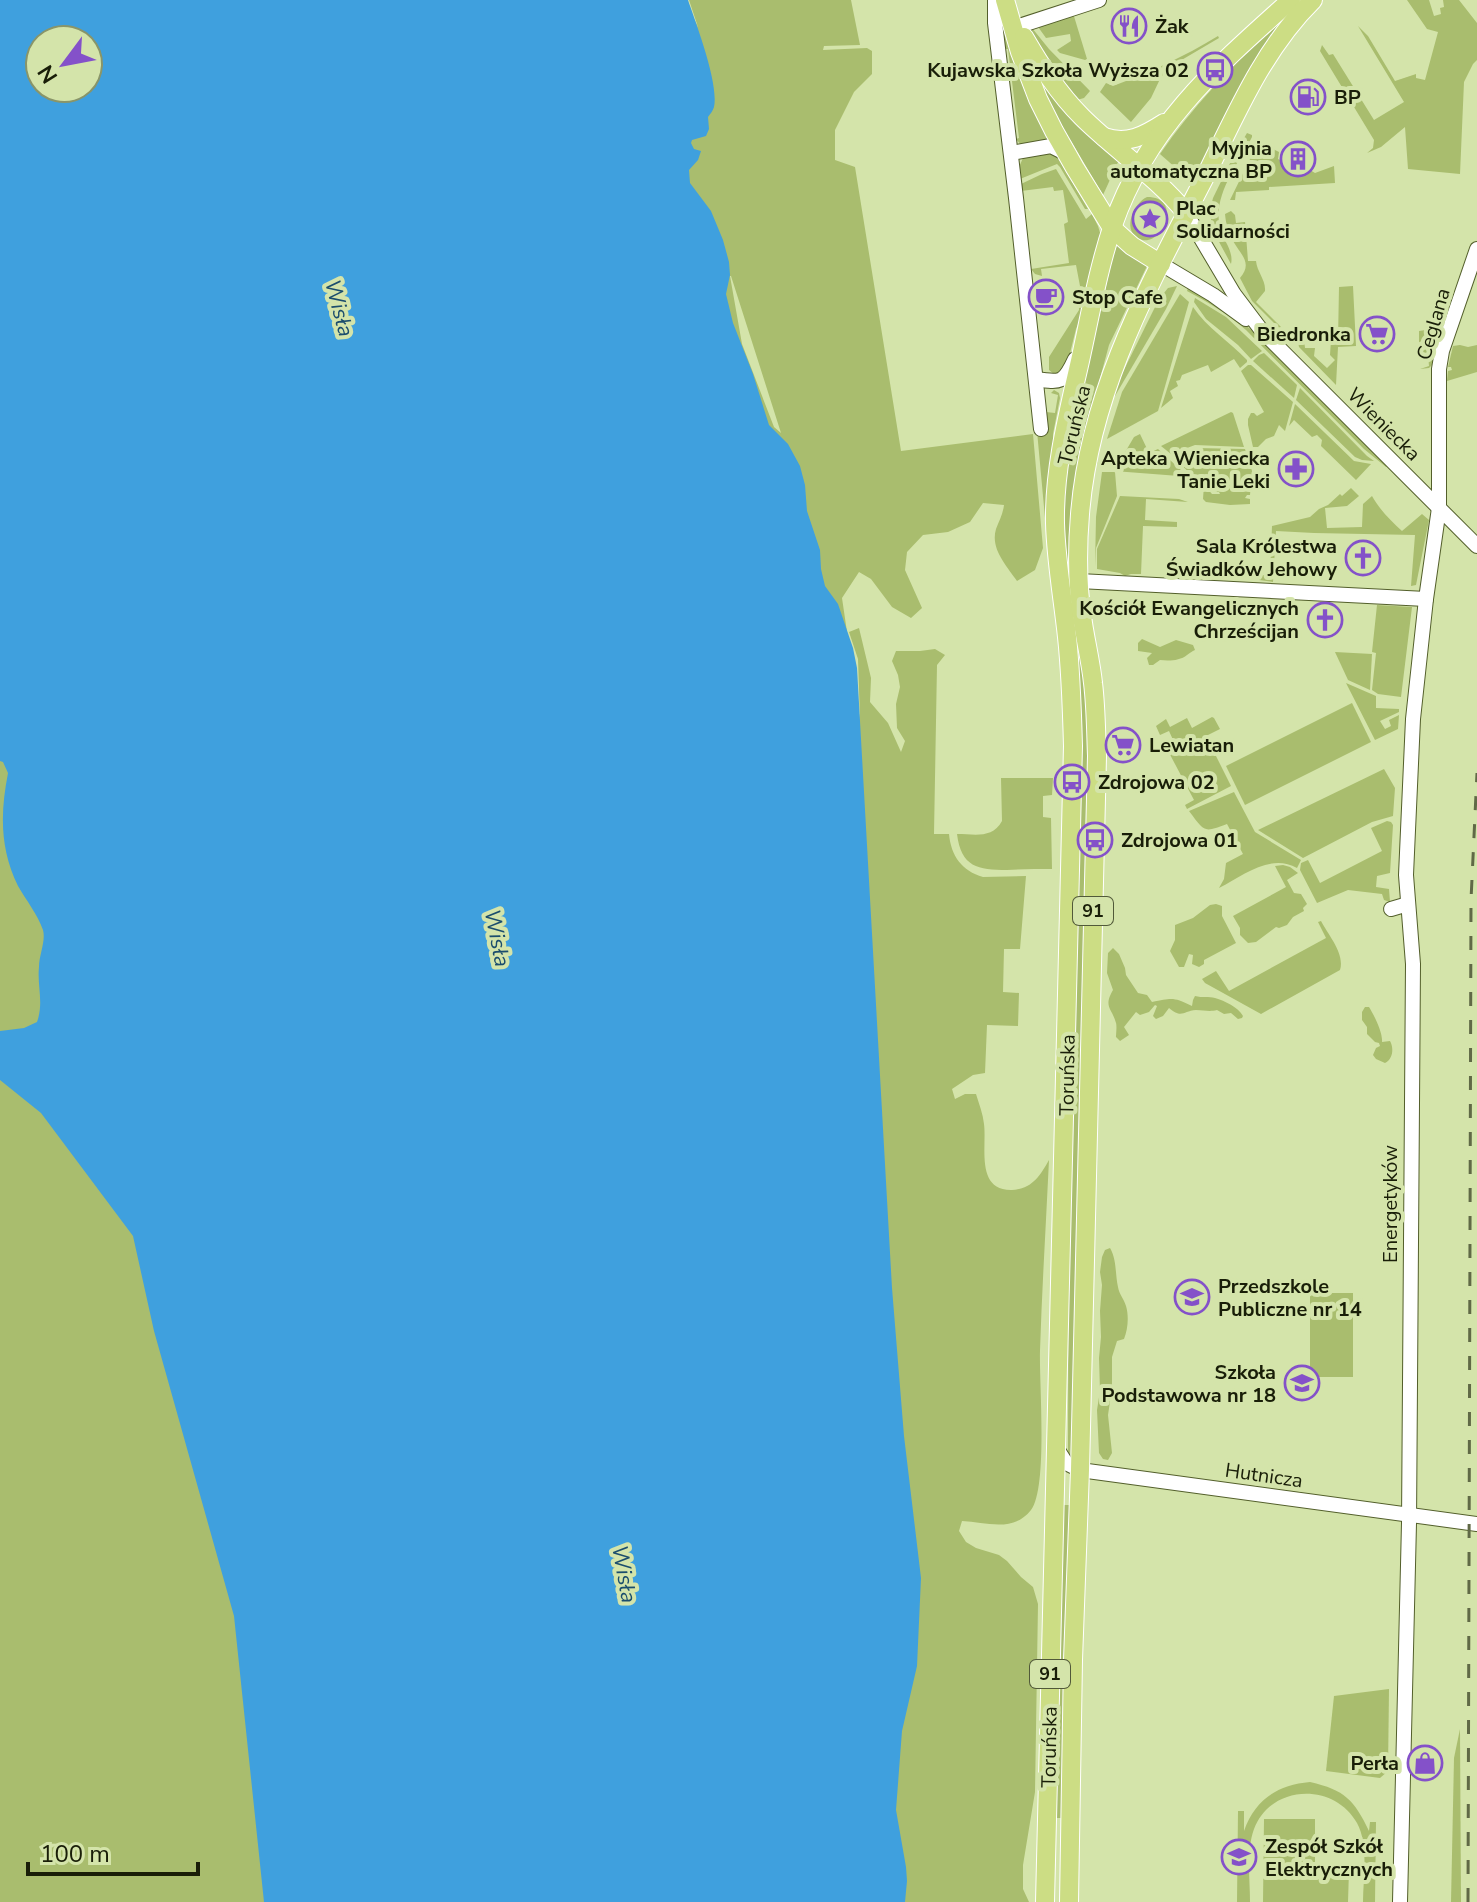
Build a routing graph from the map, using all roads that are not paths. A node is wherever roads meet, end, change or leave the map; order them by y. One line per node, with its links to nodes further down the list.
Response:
1 (1099, 0): 5 (street)
2 (1291, 0): 6 (main road, 91)
3 (1313, 0): 11 (main road, 91)
4 (1002, 3): 5 (main road); 8 (street, Toruńska)
5 (1016, 27): 7 (main road); 9 (main road)
6 (1173, 116): 7 (main road); 10 (main road, 91)
7 (1104, 137): 10 (main road)
8 (1011, 153): 9 (street); 17 (street, Toruńska)
9 (1067, 154): 12 (main road)
10 (1139, 167): 11 (main road); 12 (main road, 91)
11 (1186, 213): 14 (main road, 91); 15 (street, Wieniecka)
12 (1112, 228): 14 (main road); 16 (main road, Toruńska / 91)
13 (1477, 249): 21 (street, Ceglana)
14 (1161, 264): 15 (street, Wieniecka); 23 (main road, Toruńska / 91)
15 (1262, 331): 21 (street, Wieniecka)
16 (1082, 352): 18 (street, Toruńska); 20 (main road, Toruńska / 91)
17 (1036, 379): 18 (street, Toruńska); 19 (street, Toruńska)
18 (1056, 382): 20 (street)
19 (1041, 429)
20 (1064, 434): 27 (main road, Toruńska / 91)
21 (1439, 508): 22 (street, Wieniecka); 24 (street, Energetyków)
22 (1477, 546)
23 (1079, 581): 24 (street); 28 (main road, Toruńska / 91)
24 (1426, 599): 25 (street, Energetyków)
25 (1408, 904): 26 (street); 29 (street, Energetyków)
26 (1391, 909)
27 (1055, 1446): 28 (street); 31 (main road, Toruńska / 91)
28 (1080, 1470): 29 (street, Hutnicza); 32 (main road, Toruńska / 91)
29 (1409, 1515): 30 (street, Hutnicza); 33 (street, Energetyków)
30 (1477, 1524)
31 (1045, 1894): 32 (main road)
32 (1069, 1895)
33 (1400, 1902)

